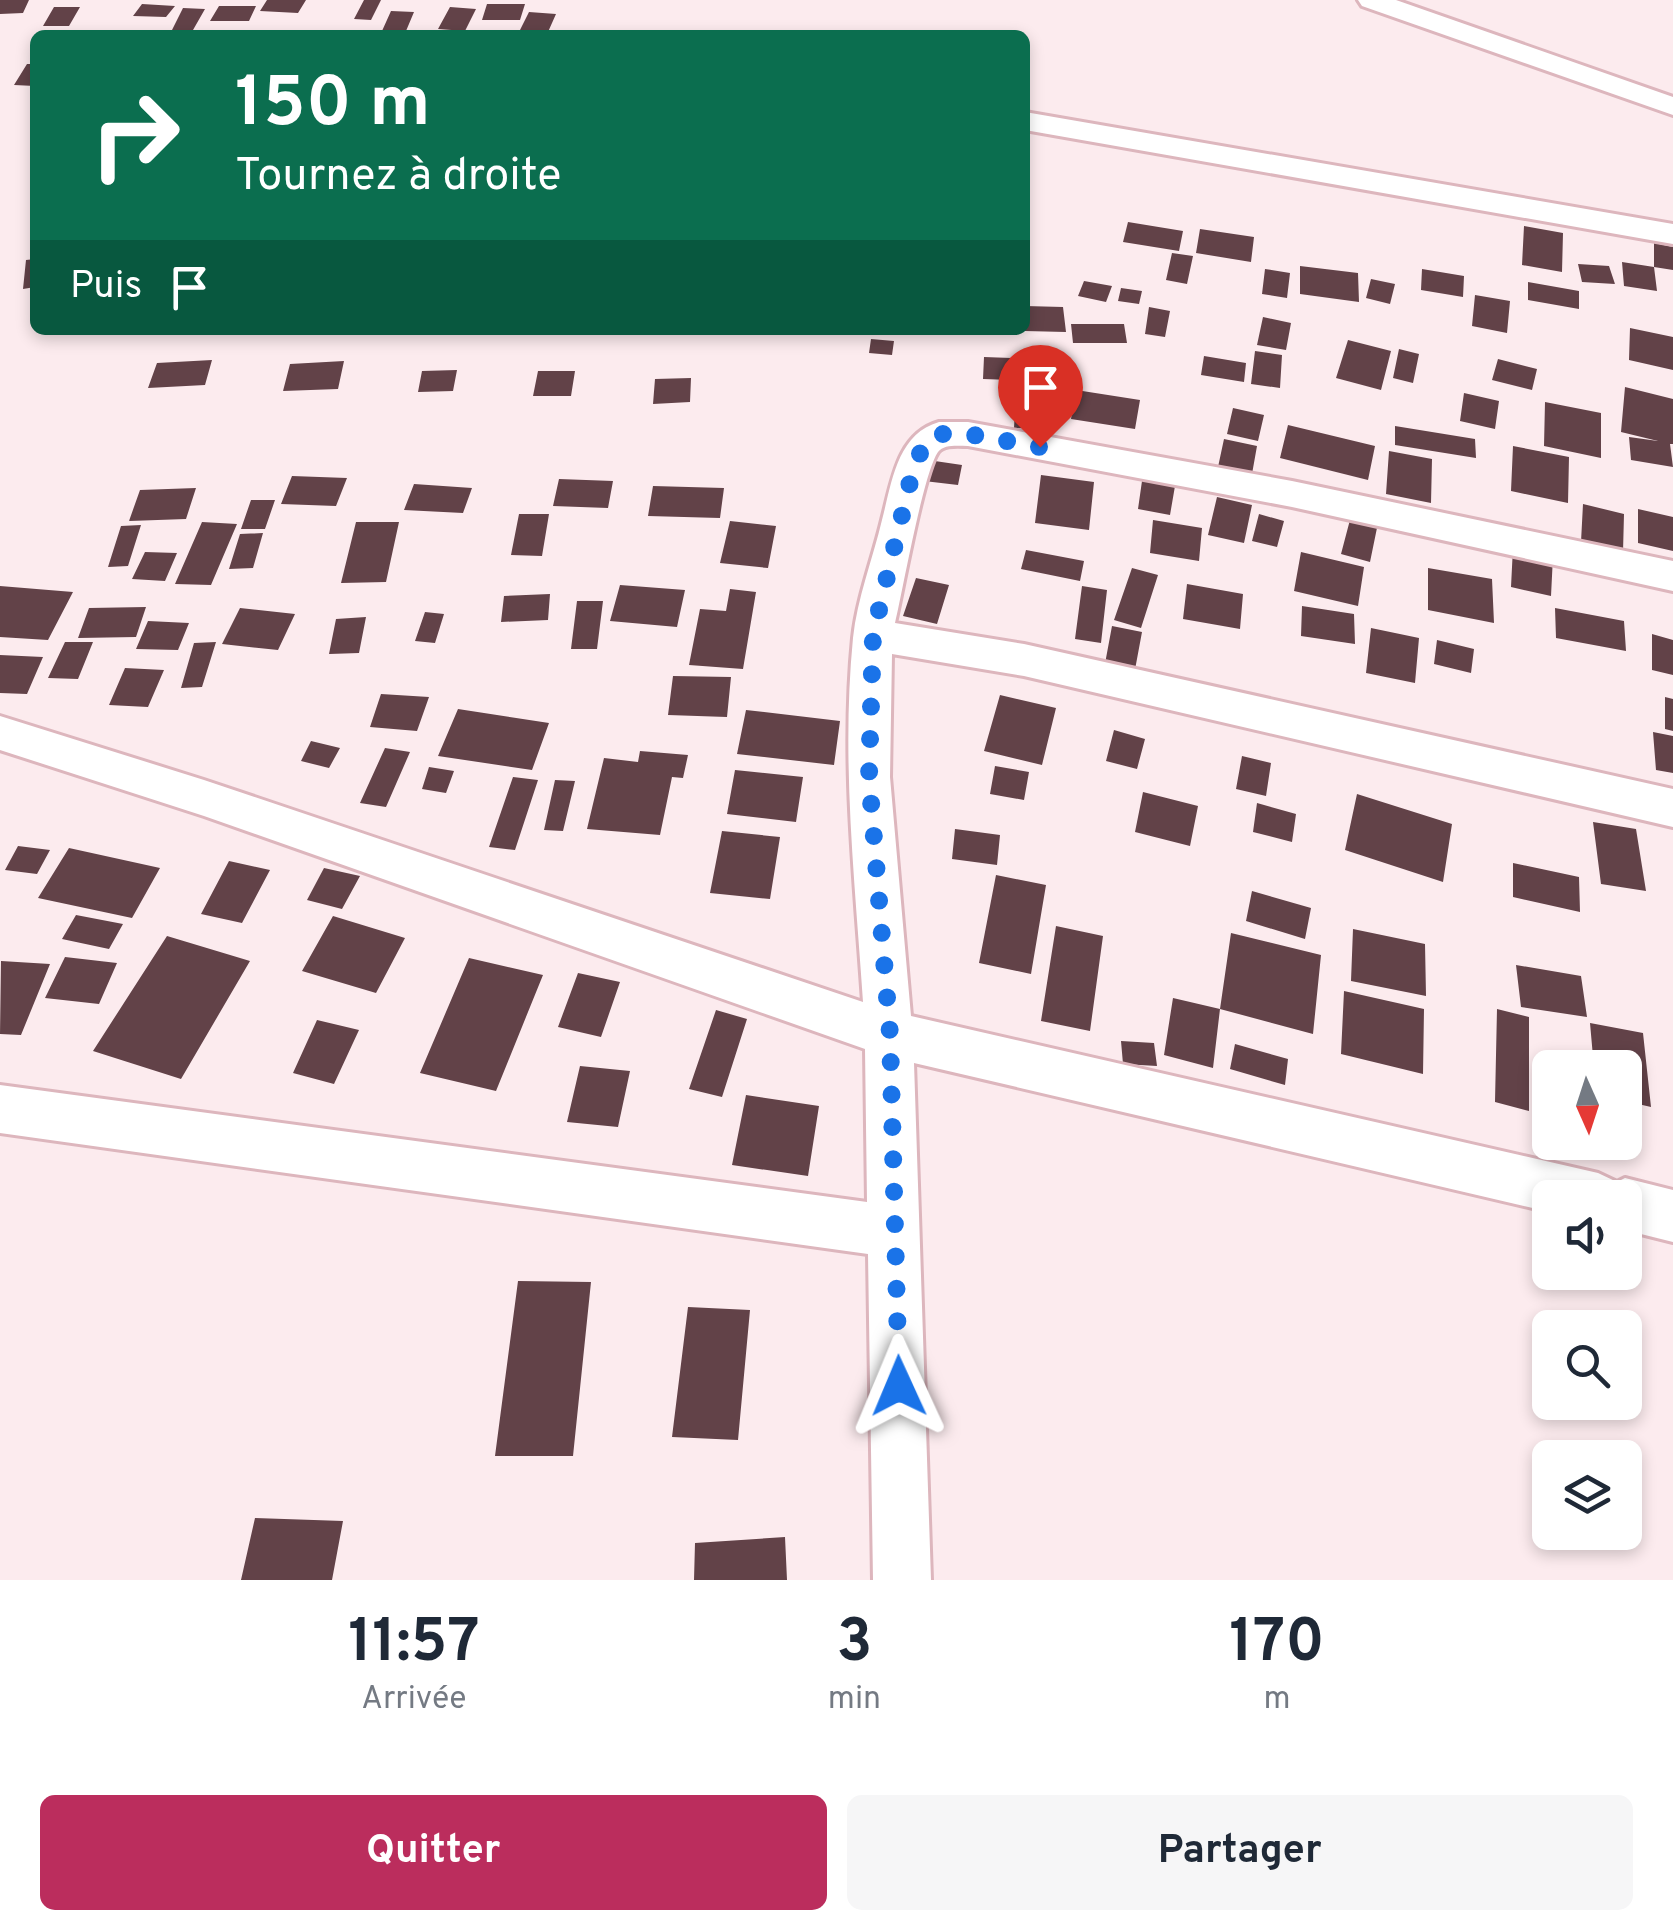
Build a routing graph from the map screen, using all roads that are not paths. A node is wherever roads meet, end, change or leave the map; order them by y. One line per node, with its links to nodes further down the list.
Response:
1 (1371, 0): 2 (street)
2 (1673, 106)
3 (1030, 122): 4 (street)
4 (1673, 234)
5 (1673, 576): 6 (street)
6 (873, 635): 8 (street); 9 (street)
7 (0, 733): 9 (street)
8 (1673, 808)
9 (890, 1034): 11 (street); 14 (street)
10 (0, 1109): 14 (street)
11 (1532, 1183)
12 (1642, 1208): 13 (street)
13 (1673, 1216)
14 (896, 1232): 15 (street)
15 (902, 1580)

